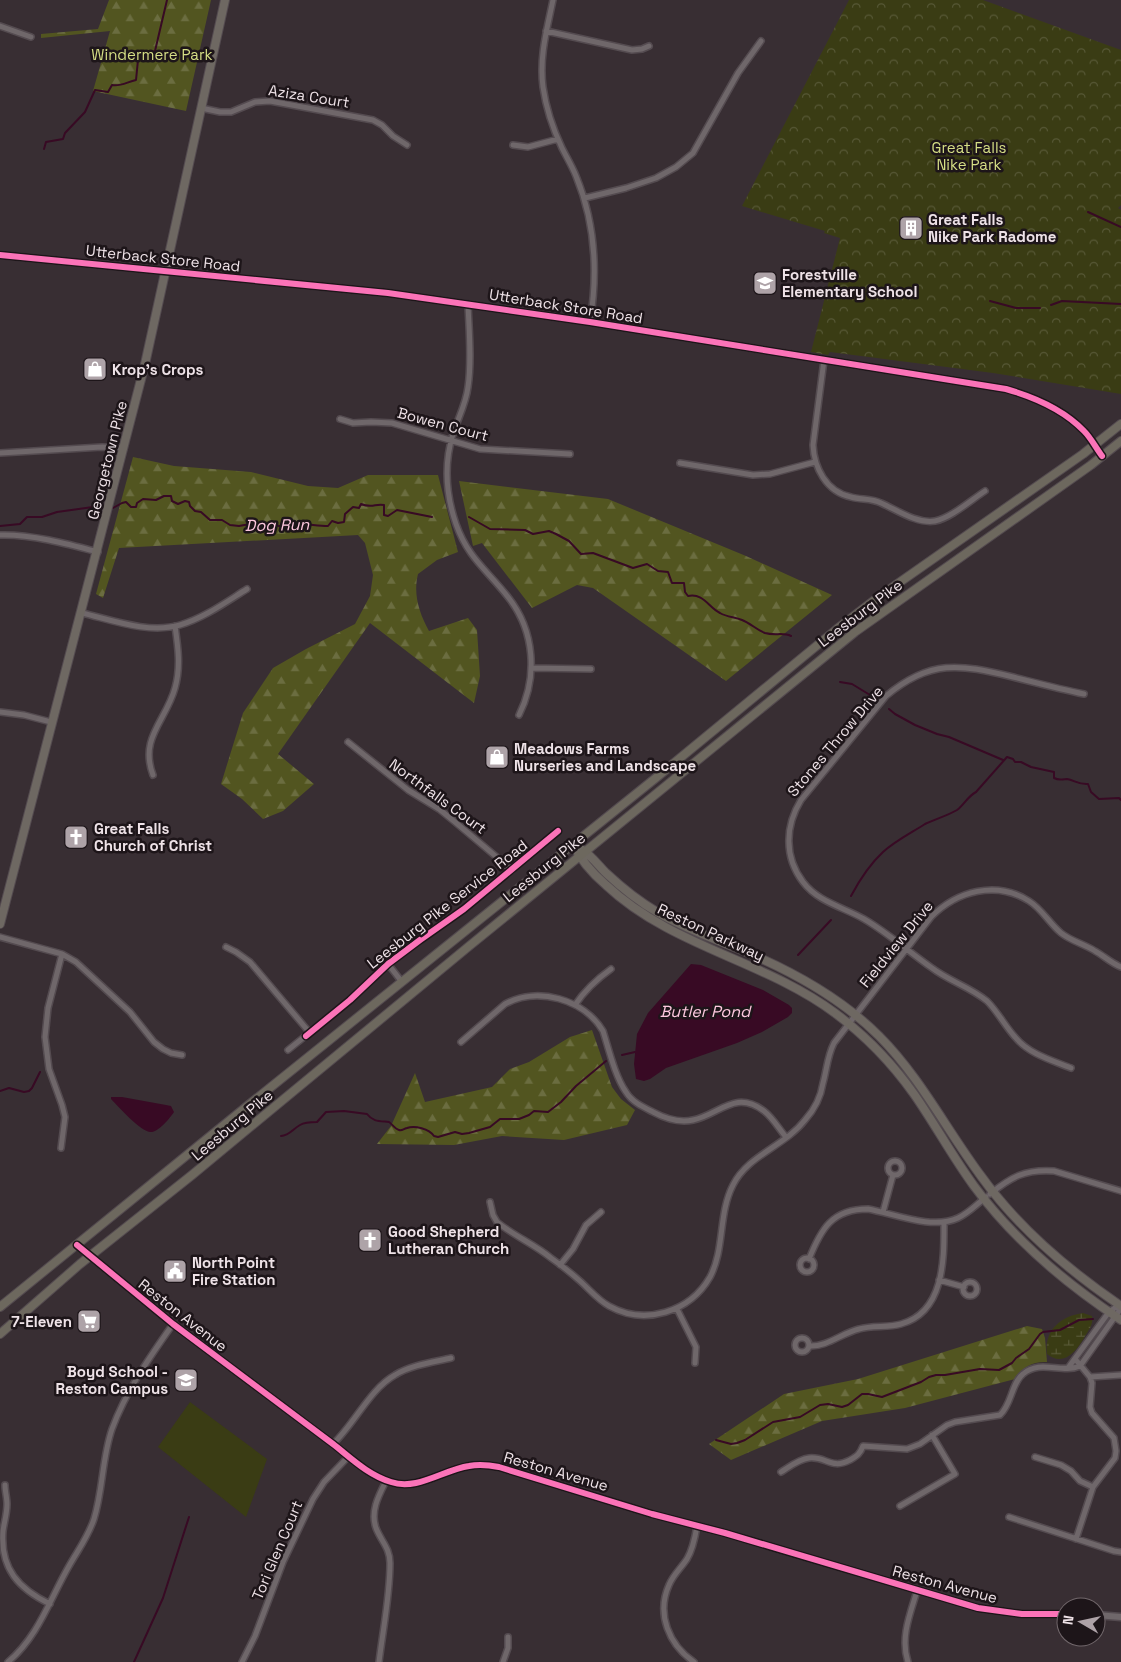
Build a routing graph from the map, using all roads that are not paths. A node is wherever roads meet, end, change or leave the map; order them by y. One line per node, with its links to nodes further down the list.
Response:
1 (225, 0): 8 (main road, Georgetown Pike)
2 (553, 0): 4 (street)
3 (0, 26): 5 (street)
4 (546, 31): 7 (street); 9 (street)
5 (31, 37)
6 (761, 41): 12 (street)
7 (649, 46)
8 (201, 108): 10 (street, Aziza Court); 14 (main road, Georgetown Pike)
9 (558, 139): 11 (street); 12 (street)
10 (407, 145)
11 (513, 145)
12 (585, 198): 16 (street)
13 (0, 255): 14 (street, Utterback Store Road)
14 (166, 271): 15 (street, Utterback Store Road); 23 (main road, Georgetown Pike)
15 (468, 304): 16 (street, Utterback Store Road); 20 (street)
16 (590, 322): 17 (street, Utterback Store Road)
17 (824, 360): 22 (street, Utterback Store Road); 27 (street)
18 (340, 419): 20 (street, Bowen Court)
19 (1121, 424): 22 (highway, Leesburg Pike)
20 (452, 440): 25 (street, Bowen Court); 35 (street)
21 (1121, 441): 26 (highway, Leesburg Pike)
22 (1094, 445): 26 (street, Utterback Store Road); 44 (highway, Leesburg Pike)
23 (124, 448): 24 (street); 31 (main road, Georgetown Pike)
24 (0, 453)
25 (570, 454)
26 (1102, 456): 45 (highway, Leesburg Pike)
27 (815, 462): 28 (street); 29 (street)
28 (680, 464)
29 (985, 491)
30 (0, 535): 31 (street)
31 (98, 552): 33 (main road, Georgetown Pike)
32 (247, 589): 34 (street)
33 (82, 613): 34 (street); 40 (main road, Georgetown Pike)
34 (175, 626): 42 (street)
35 (532, 668): 36 (street); 39 (street)
36 (591, 669)
37 (1084, 694): 50 (street, Stones Throw Drive)
38 (0, 712): 40 (street)
39 (519, 715)
40 (51, 722): 47 (main road, Georgetown Pike)
41 (348, 742): 46 (street, Northfalls Court)
42 (153, 775)
43 (558, 831): 46 (street, Leesburg Pike Service Road)
44 (573, 844): 45 (main road, Reston Parkway); 55 (highway, Leesburg Pike)
45 (582, 854): 57 (main road, Reston Parkway); 73 (highway, Leesburg Pike)
46 (512, 870): 52 (street, Leesburg Pike Service Road)
47 (0, 924)
48 (0, 937): 51 (street)
49 (226, 947): 58 (street)
50 (906, 949): 53 (street, Fieldview Drive); 57 (street, Fieldview Drive); 62 (street, Stones Throw Drive)
51 (62, 954): 61 (street); 64 (street)
52 (388, 964): 55 (street); 58 (street, Leesburg Pike Service Road)
53 (1121, 967)
54 (611, 969): 56 (street)
55 (402, 982): 72 (highway, Leesburg Pike)
56 (575, 1005): 59 (street); 63 (street)
57 (852, 1019): 63 (street, Fieldview Drive); 67 (main road, Reston Parkway)
58 (308, 1034): 60 (street, Leesburg Pike Service Road)
59 (461, 1042)
60 (288, 1050)
61 (182, 1054)
62 (1071, 1068)
63 (786, 1138): 80 (street, Fieldview Drive)
64 (61, 1148)
65 (893, 1175): 70 (street)
66 (1121, 1191): 67 (street)
67 (988, 1196): 71 (street); 78 (main road, Reston Parkway); 81 (main road, Reston Parkway)
68 (490, 1202): 75 (street, Fieldview Drive)
69 (600, 1212): 75 (street)
70 (883, 1212): 71 (street); 74 (street)
71 (944, 1222): 76 (street)
72 (77, 1245): 73 (street, Reston Avenue); 79 (highway, Leesburg Pike)
73 (91, 1256): 82 (street, Reston Avenue); 83 (highway, Leesburg Pike)
74 (809, 1259)
75 (560, 1265): 80 (street, Fieldview Drive)
76 (939, 1280): 77 (street); 84 (street)
77 (964, 1287)
78 (1120, 1305): 81 (street)
79 (0, 1308)
80 (677, 1308): 87 (street)
81 (1115, 1316): 86 (street); 88 (street)
82 (174, 1324): 93 (street, Reston Avenue); 106 (street)
83 (0, 1334)
84 (809, 1346)
85 (451, 1358): 93 (street)
86 (1076, 1360): 88 (street); 89 (street)
87 (695, 1363)
88 (1080, 1366): 89 (street); 91 (street)
89 (1068, 1368): 92 (street)
90 (1121, 1375): 91 (street)
91 (1090, 1377): 99 (street)
92 (932, 1435): 96 (street); 100 (street)
93 (333, 1444): 94 (street, Reston Avenue)
94 (348, 1457): 97 (street, Reston Avenue); 112 (street, Tori Glen Court)
95 (1035, 1457): 99 (street)
96 (781, 1472)
97 (386, 1480): 102 (street, Reston Avenue); 113 (street)
98 (5, 1485): 106 (street)
99 (1093, 1487): 103 (street)
100 (900, 1506)
101 (1009, 1517): 103 (street)
102 (697, 1526): 105 (street, Reston Avenue); 115 (street)
103 (1076, 1539): 104 (street)
104 (1121, 1552)
105 (917, 1591): 107 (street, Reston Avenue); 116 (street)
106 (50, 1604): 111 (street)
107 (1056, 1614)
108 (1106, 1616): 109 (street)
109 (1121, 1617)
110 (508, 1637): 114 (street)
111 (8, 1662)
112 (242, 1662)
113 (379, 1662)
114 (503, 1662)
115 (694, 1662)
116 (908, 1662)

